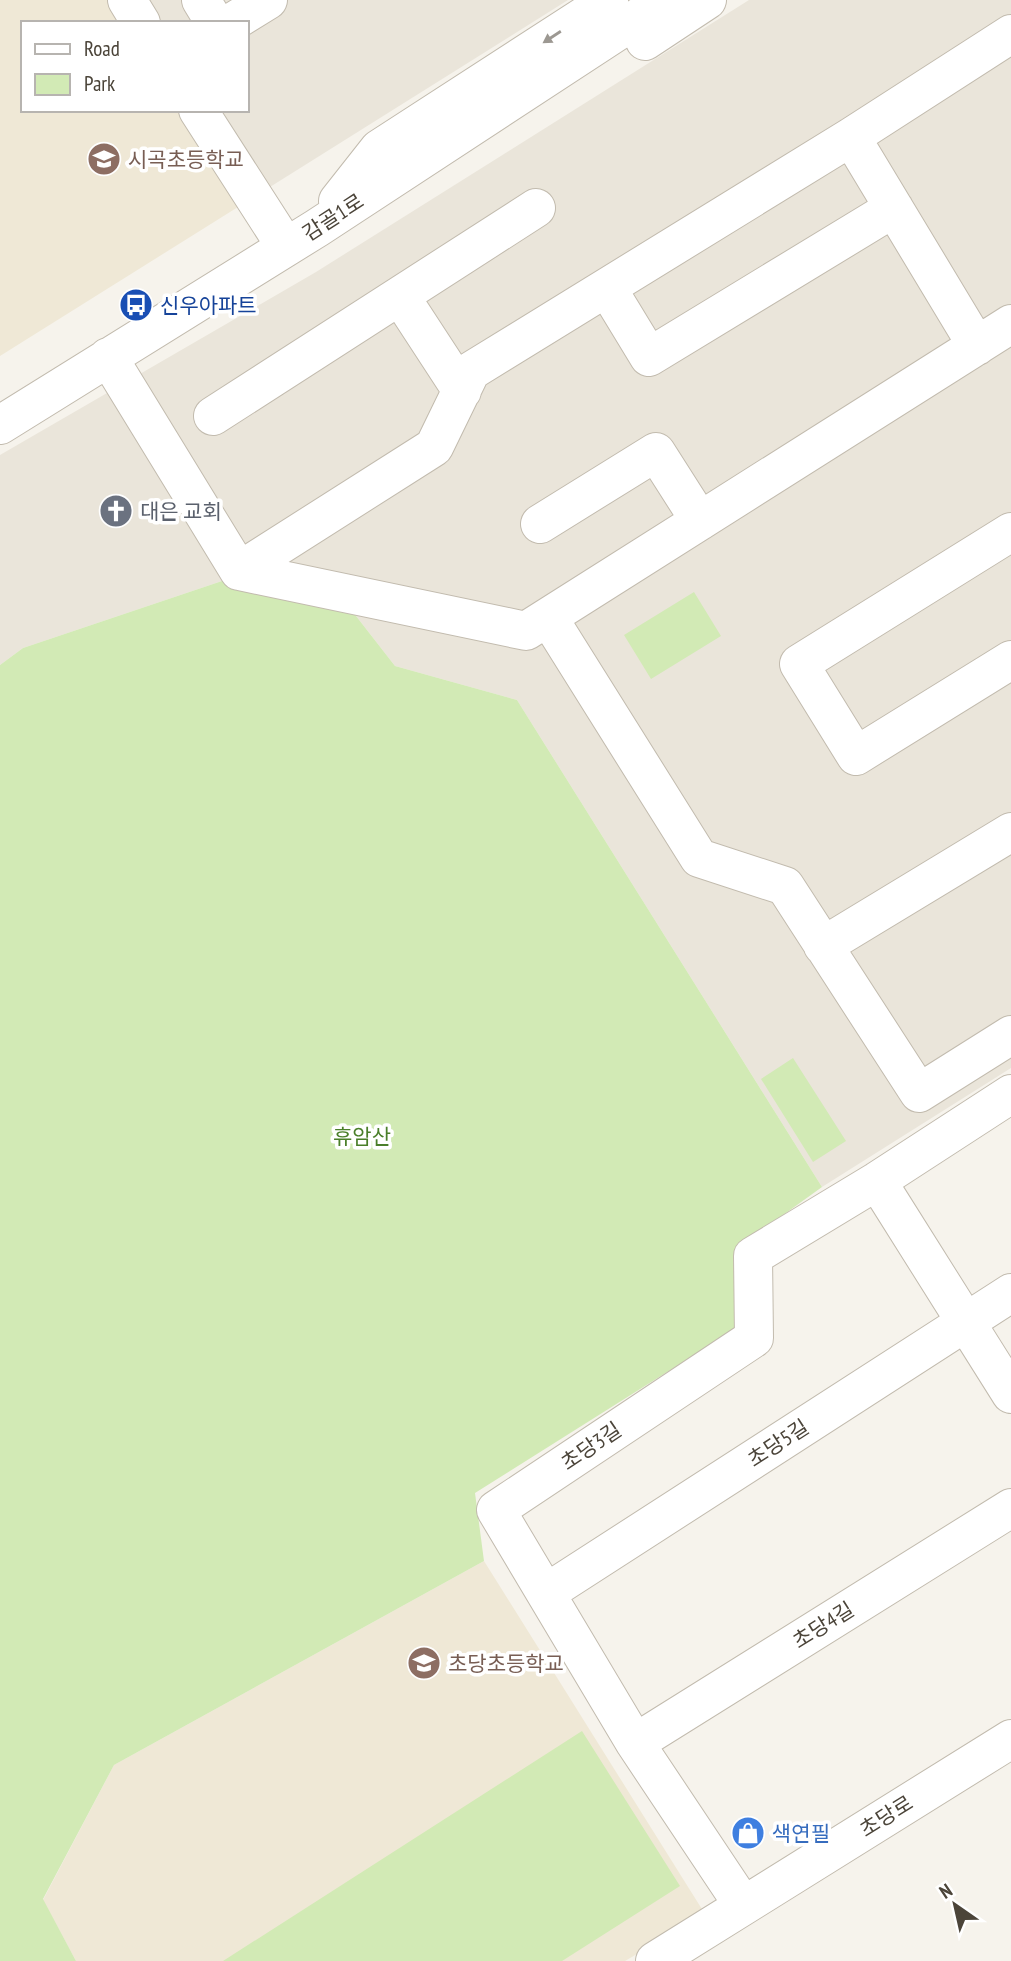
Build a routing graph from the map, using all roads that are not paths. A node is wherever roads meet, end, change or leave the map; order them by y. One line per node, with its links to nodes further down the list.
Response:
1 (127, 0): 7 (street)
2 (201, 0): 8 (street)
3 (268, 0): 9 (street)
4 (609, 0): 15 (street, one-way to 15)
5 (707, 0): 15 (street)
6 (664, 1): 15 (street, 감골1로)
7 (141, 21)
8 (214, 21)
9 (235, 21)
10 (1011, 34): 12 (street)
11 (200, 112): 15 (street)
12 (851, 137): 14 (street); 16 (street)
13 (536, 208): 17 (street)
14 (894, 208): 16 (street); 18 (street)
15 (301, 237): 19 (street, 감골1로)
16 (607, 288): 20 (street)
17 (400, 296): 20 (street); 21 (street)
18 (1001, 333): 23 (street)
19 (108, 357): 22 (street, 감골1로); 26 (street)
20 (462, 391): 26 (street)
21 (213, 416)
22 (0, 425)
23 (700, 521): 24 (street); 27 (street)
24 (540, 524)
25 (1011, 532): 28 (street)
26 (239, 571): 27 (street)
27 (548, 617): 30 (street)
28 (1011, 660)
29 (1011, 832): 30 (street)
30 (823, 946): 31 (street)
31 (1011, 1035)
32 (1011, 1094): 33 (street, 초당3길)
33 (877, 1181): 35 (street); 38 (street, 초당3길)
34 (1011, 1293): 35 (street, 초당5길)
35 (965, 1321): 36 (street); 38 (street, 초당5길)
36 (1011, 1394)
37 (1011, 1508): 40 (street, 초당4길)
38 (546, 1593): 40 (street, 초당3길)
39 (1011, 1739): 41 (street, 초당로)
40 (635, 1743): 41 (street, 초당3길)
41 (743, 1905): 42 (street, 초당로)
42 (655, 1961)

